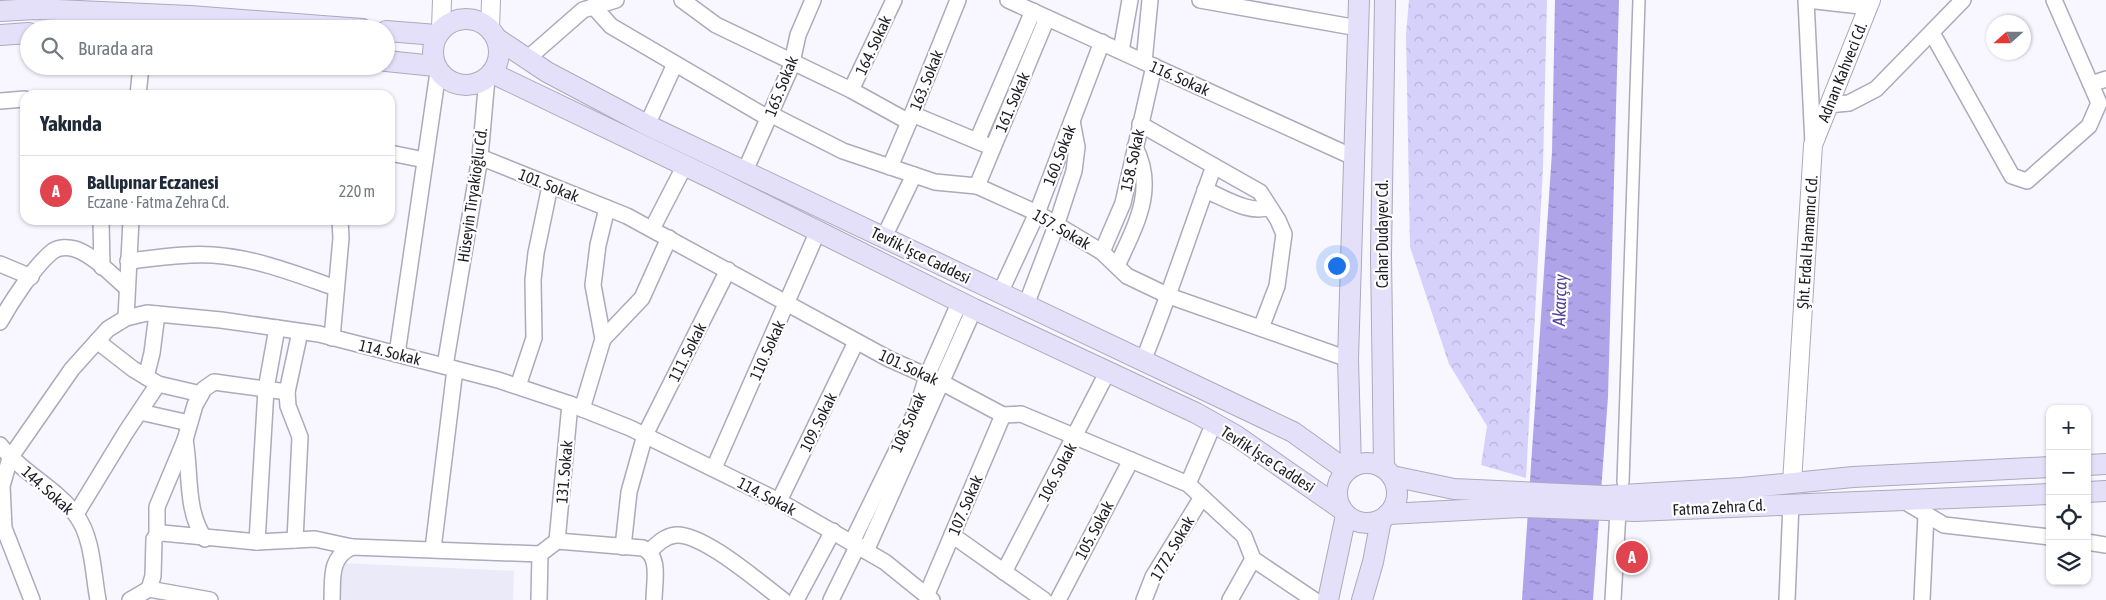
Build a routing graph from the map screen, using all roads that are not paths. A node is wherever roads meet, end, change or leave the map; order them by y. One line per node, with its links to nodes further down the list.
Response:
1 (442, 0): 27 (street)
2 (491, 0): 30 (street, Hüseyin Tiryakioğlu Cd.)
3 (616, 0): 21 (street)
4 (682, 0): 36 (street, 163. Sokak)
5 (813, 0): 36 (street, 165. Sokak)
6 (894, 0): 45 (street, 164. Sokak)
7 (958, 0): 51 (street, 163. Sokak)
8 (1010, 0): 23 (street, 116. Sokak)
9 (1130, 0): 33 (street)
10 (1150, 0): 38 (street, 158. Sokak)
11 (1200, 0): 18 (street)
12 (1359, 0): 25 (main road, Cahar Dudayev Cd.)
13 (1385, 0): 136 (main road, Cahar Dudayev Cd.)
14 (1639, 0): 137 (street)
15 (1807, 0): 19 (street); 57 (street, Şht. Erdal Hamamcı Cd.)
16 (1963, 0): 28 (street)
17 (2054, 0): 43 (street)
18 (1238, 3): 25 (street)
19 (1870, 3): 49 (street, Adnan Kahveci Cd.)
20 (35, 4): 22 (main road); 24 (main road)
21 (593, 6): 34 (street); 37 (street, 157. Sokak)
22 (0, 11)
23 (1040, 14): 32 (street, 116. Sokak); 56 (street); 59 (street, 161. Sokak)
24 (243, 20)
25 (1358, 28): 61 (main road, Cahar Dudayev Cd.)
26 (395, 31): 27 (main road)
27 (439, 32): 30 (main road); 39 (main road)
28 (1932, 32): 48 (street); 49 (street)
29 (20, 34): 31 (main road)
30 (493, 34): 34 (main road, Tevfik İşce Caddesi); 41 (main road, Hüseyin Tiryakioğlu Cd.)
31 (0, 35)
32 (1102, 42): 33 (street, 116. Sokak); 52 (street, 160. Sokak)
33 (1121, 51): 38 (street, 116. Sokak)
34 (527, 59): 55 (main road, Tevfik İşce Caddesi)
35 (395, 62): 39 (main road)
36 (792, 62): 45 (street, 163. Sokak); 50 (street, 165. Sokak)
37 (675, 64): 50 (street, 157. Sokak); 55 (street)
38 (1149, 64): 54 (street, 158. Sokak); 61 (street, 116. Sokak)
39 (437, 69): 41 (main road); 63 (street)
40 (140, 75): 44 (street)
41 (490, 75): 62 (street, Hüseyin Tiryakioğlu Cd.); 64 (main road, Tevfik İşce Caddesi)
42 (2106, 79): 43 (street)
43 (2091, 84): 48 (street)
44 (139, 90)
45 (851, 90): 51 (street, 163. Sokak)
46 (20, 99): 47 (street)
47 (0, 101)
48 (2099, 103): 53 (street)
49 (1828, 105): 57 (street, Adnan Kahveci Cd.)
50 (769, 116): 66 (street, 157. Sokak); 67 (street, 165. Sokak)
51 (910, 118): 56 (street); 66 (street)
52 (1072, 121): 74 (street, 160. Sokak); 78 (street)
53 (2106, 122)
54 (1140, 124): 58 (street, 158. Sokak); 65 (street)
55 (647, 125): 67 (main road, Tevfik İşce Caddesi)
56 (977, 141): 59 (street)
57 (1813, 145): 138 (street, Şht. Erdal Hamamcı Cd.)
58 (1135, 147): 83 (street, 158. Sokak); 87 (street)
59 (993, 148): 70 (street, 161. Sokak)
60 (395, 153): 63 (street)
61 (1353, 156): 110 (main road, Cahar Dudayev Cd.)
62 (480, 157): 69 (street, 101. Sokak); 112 (street, Hüseyin Tiryakioğlu Cd.)
63 (425, 160): 109 (street)
64 (684, 166): 79 (street); 80 (main road, Tevfik İşce Caddesi)
65 (1214, 166): 71 (street); 72 (street)
66 (890, 167): 68 (street, 157. Sokak)
67 (745, 170): 81 (main road, Tevfik İşce Caddesi)
68 (914, 175): 70 (street, 157. Sokak); 81 (street)
69 (550, 186): 73 (street, 101. Sokak); 116 (street)
70 (977, 186): 74 (street, 157. Sokak)
71 (1205, 190): 72 (street); 95 (street)
72 (1269, 207): 103 (street)
73 (607, 208): 79 (street, 101. Sokak); 106 (street)
74 (1037, 213): 78 (street, 157. Sokak); 94 (street, 160. Sokak)
75 (101, 225): 88 (street)
76 (131, 225): 85 (street)
77 (340, 225): 93 (street)
78 (1056, 226): 83 (street, 157. Sokak); 98 (street)
79 (652, 229): 82 (street, 101. Sokak)
80 (818, 230): 91 (main road, Tevfik İşce Caddesi); 96 (street, 110. Sokak)
81 (884, 237): 84 (main road, Tevfik İşce Caddesi)
82 (669, 238): 89 (street, 101. Sokak); 106 (street)
83 (1102, 252): 87 (street, 157. Sokak)
84 (931, 260): 91 (main road); 94 (main road, Tevfik İşce Caddesi)
85 (128, 261): 92 (street); 93 (street)
86 (0, 264): 90 (street)
87 (1117, 266): 95 (street, 157. Sokak)
88 (102, 267): 90 (street); 92 (street)
89 (728, 270): 96 (street, 101. Sokak); 125 (street, 111. Sokak)
90 (31, 277): 101 (street)
91 (920, 281): 97 (main road, Tevfik İşce Caddesi)
92 (127, 288): 100 (street)
93 (336, 288): 105 (street)
94 (1000, 293): 98 (main road, Tevfik İşce Caddesi)
95 (1169, 296): 103 (street, 157. Sokak); 111 (street)
96 (787, 304): 108 (street, 101. Sokak); 134 (street, 110. Sokak)
97 (967, 305): 113 (main road, Tevfik İşce Caddesi); 114 (street, 108. Sokak)
98 (1026, 305): 111 (main road, Tevfik İşce Caddesi)
99 (157, 314): 100 (street, 114. Sokak); 102 (street, 114. Sokak); 115 (street)
100 (126, 318): 107 (street, 114. Sokak)
101 (0, 322)
102 (277, 328): 104 (street, 114. Sokak); 117 (street)
103 (1261, 328): 110 (street, 157. Sokak)
104 (300, 332): 105 (street, 114. Sokak); 118 (street)
105 (332, 338): 109 (street, 114. Sokak)
106 (603, 339): 120 (street, 131. Sokak)
107 (97, 340): 115 (street); 129 (street, 114. Sokak)
108 (856, 342): 114 (street, 101. Sokak); 146 (street, 109. Sokak)
109 (397, 354): 112 (street, 114. Sokak)
110 (1348, 359): 135 (main road, Cahar Dudayev Cd.)
111 (1143, 360): 135 (main road, Tevfik İşce Caddesi)
112 (450, 368): 116 (street, 114. Sokak); 168 (street, Hüseyin Tiryakioğlu Cd.)
113 (1108, 371): 124 (main road, Tevfik İşce Caddesi); 126 (street, 106. Sokak)
114 (934, 379): 122 (street, 101. Sokak); 166 (street, 108. Sokak)
115 (152, 380): 119 (street); 121 (street)
116 (518, 386): 120 (street, 114. Sokak)
117 (266, 389): 118 (street); 119 (street); 162 (street)
118 (287, 392): 160 (street)
119 (201, 394): 123 (street)
120 (576, 406): 125 (street, 114. Sokak); 161 (street, 131. Sokak)
121 (140, 412): 123 (street); 151 (street)
122 (1003, 415): 126 (street, 101. Sokak); 157 (street, 107. Sokak)
123 (190, 423): 127 (street)
124 (1214, 423): 139 (street); 150 (main road, Tevfik İşce Caddesi)
125 (645, 435): 134 (street, 114. Sokak); 165 (street, 111. Sokak)
126 (1075, 436): 130 (street, 101. Sokak); 172 (street, 106. Sokak)
127 (184, 440): 156 (street); 159 (street)
128 (0, 445): 129 (street, 144. Sokak)
129 (10, 458): 140 (street, 114. Sokak); 151 (street, 144. Sokak)
130 (1131, 460): 139 (street, 101. Sokak); 187 (street, 105. Sokak)
131 (2106, 464): 132 (main road)
132 (2091, 465)
133 (2046, 467): 138 (main road, Fatma Zehra Cd.)
134 (714, 468): 146 (street, 114. Sokak)
135 (1349, 468): 136 (main road); 150 (main road)
136 (1388, 472): 145 (main road, Fatma Zehra Cd.); 153 (main road)
137 (1623, 482)
138 (1792, 483): 148 (main road); 149 (main road, Fatma Zehra Cd.)
139 (1188, 484): 144 (street, 101. Sokak)
140 (1, 486): 154 (street, 114. Sokak)
141 (2106, 491): 142 (main road)
142 (2091, 492)
143 (2046, 494): 147 (main road, Fatma Zehra Cd.)
144 (1202, 497): 171 (street, 101. Sokak); 188 (street, 1772. Sokak)
145 (1523, 500): 149 (main road, Fatma Zehra Cd.); 153 (main road, Fatma Zehra Cd.)
146 (779, 501): 155 (street, 114. Sokak)
147 (1904, 502): 148 (main road, Fatma Zehra Cd.); 152 (street)
148 (1791, 503): 149 (main road, Fatma Zehra Cd.); 193 (street)
149 (1608, 506): 192 (street)
150 (1343, 511): 153 (main road); 190 (main road)
151 (76, 514): 177 (street, 144. Sokak)
152 (1926, 514): 158 (street); 194 (street)
153 (1385, 517): 191 (main road)
154 (2, 529): 176 (street, 114. Sokak)
155 (833, 531): 166 (street, 114. Sokak); 184 (street)
156 (157, 535): 159 (street); 173 (street)
157 (952, 535): 172 (street); 174 (street, 107. Sokak)
158 (2046, 537)
159 (205, 539): 162 (street)
160 (295, 540): 162 (street); 167 (street)
161 (557, 541): 165 (street); 170 (street)
162 (257, 542)
163 (2091, 543): 164 (street)
164 (2106, 545)
165 (623, 546): 169 (street)
166 (859, 546): 174 (street, 114. Sokak); 185 (street, 108. Sokak)
167 (352, 547): 168 (street); 180 (street)
168 (432, 549): 170 (street)
169 (650, 551): 182 (street); 183 (street)
170 (540, 554): 181 (street)
171 (1253, 559): 175 (street); 189 (street)
172 (1004, 572): 186 (street)
173 (149, 589): 178 (street); 179 (street)
174 (929, 597)
175 (1309, 598)
176 (32, 600)
177 (98, 600)
178 (130, 600)
179 (210, 600)
180 (332, 600)
181 (539, 600)
182 (654, 600)
183 (783, 600)
184 (796, 600)
185 (831, 600)
186 (1044, 600)
187 (1058, 600)
188 (1144, 600)
189 (1230, 600)
190 (1328, 600)
191 (1362, 600)
192 (1614, 600)
193 (1787, 600)
194 (1922, 600)

